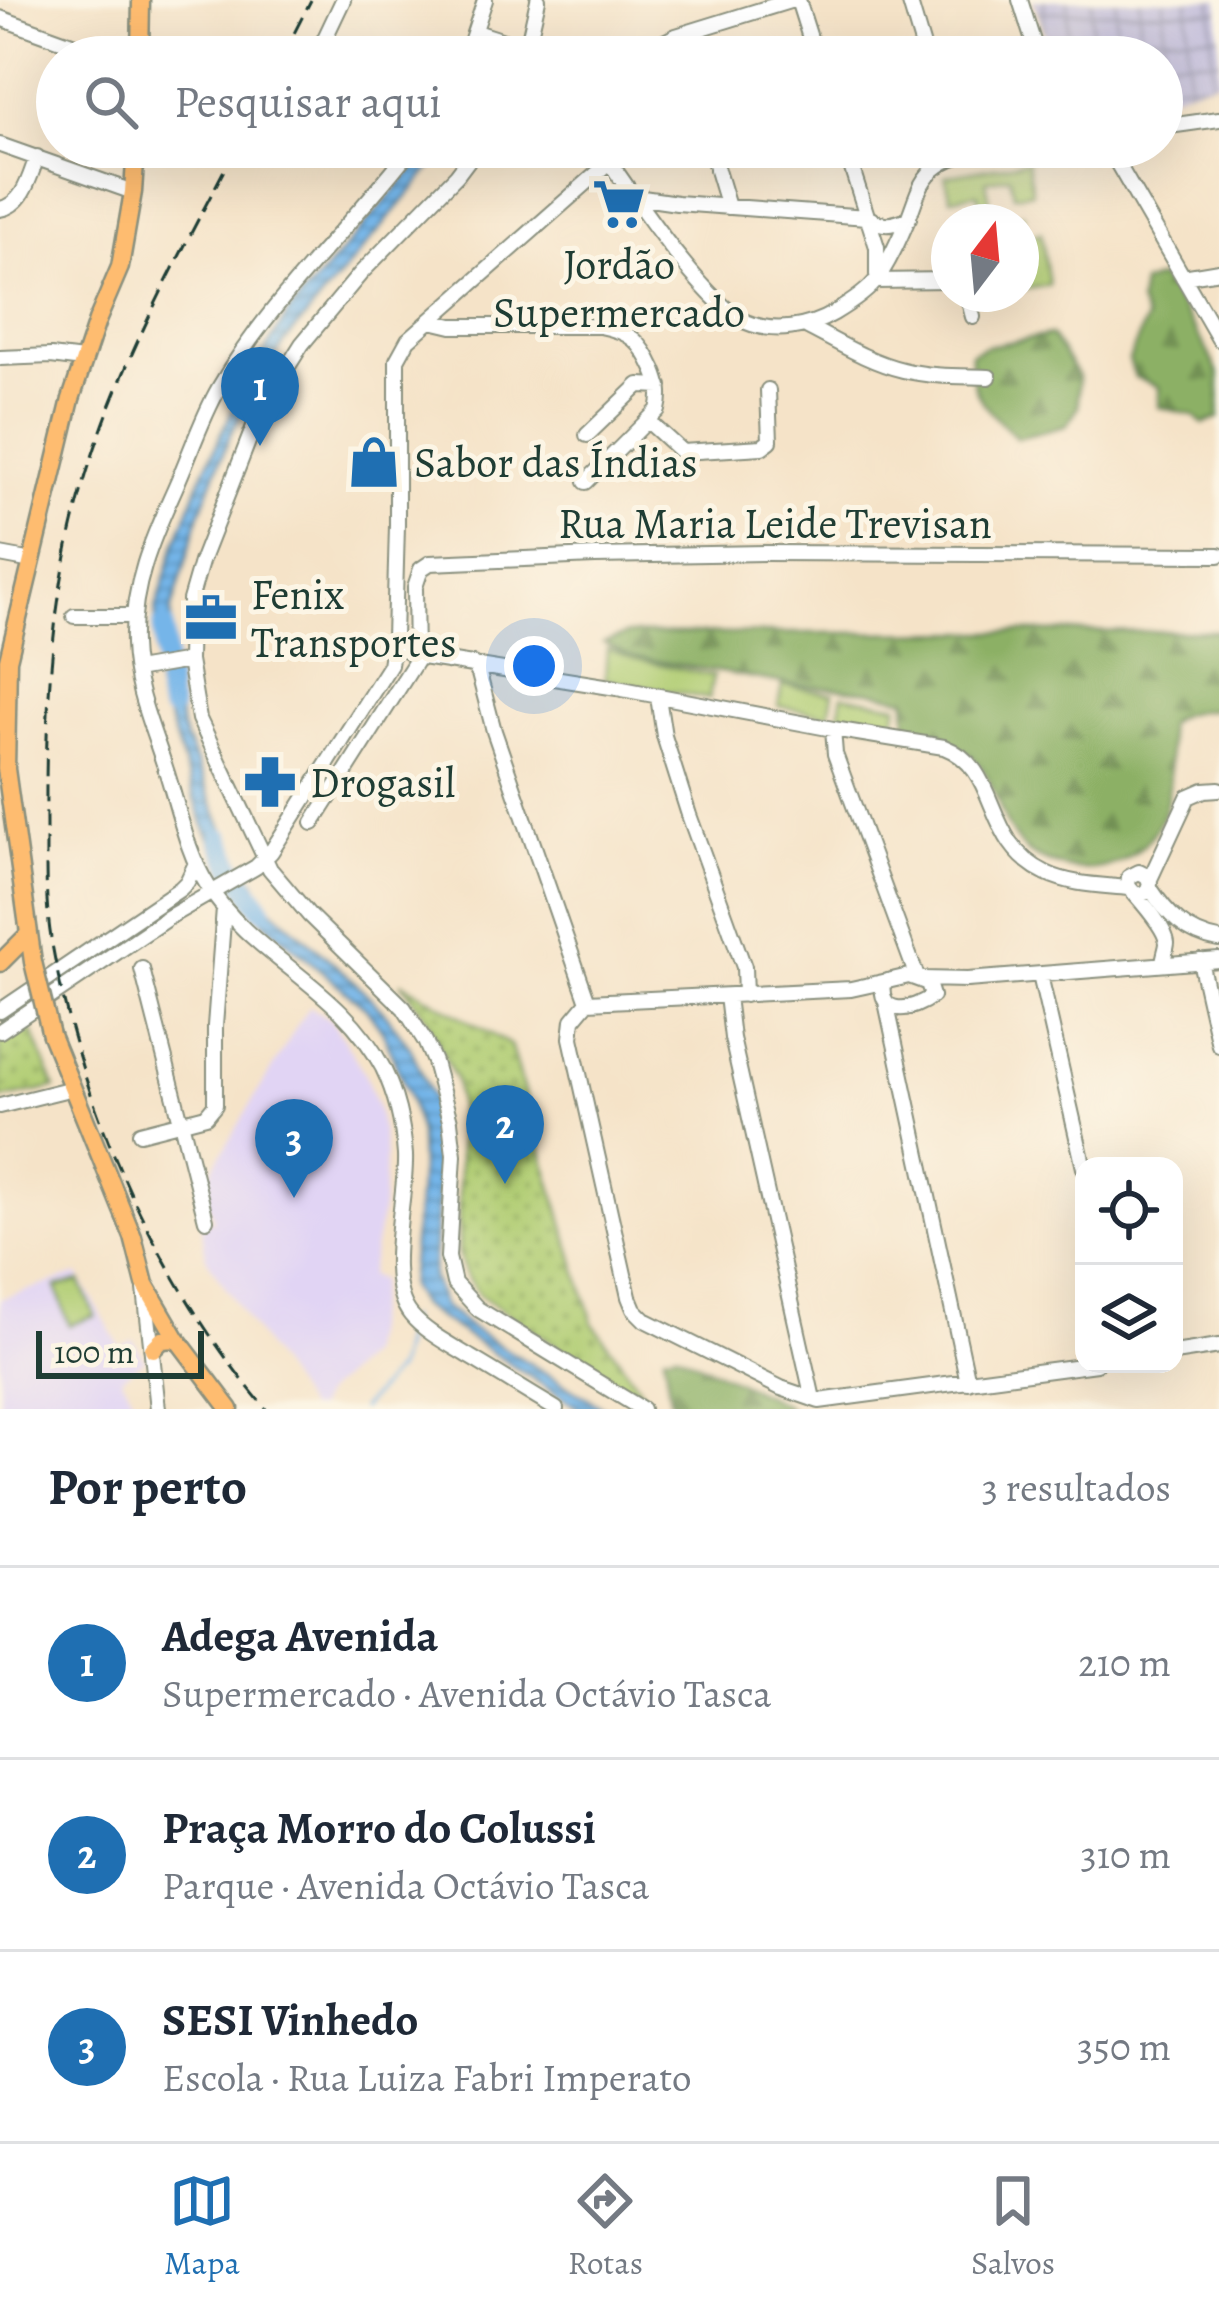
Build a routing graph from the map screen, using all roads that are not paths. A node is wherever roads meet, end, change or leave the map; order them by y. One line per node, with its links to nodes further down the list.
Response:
1 (141, 0): 11 (main road)
2 (344, 0): 12 (street)
3 (485, 0): 9 (street)
4 (538, 0): 14 (street)
5 (796, 0): 15 (street); 16 (street)
6 (909, 0): 17 (street)
7 (1020, 0): 18 (street)
8 (0, 18): 10 (street)
9 (482, 34): 13 (street)
10 (50, 36)
11 (140, 36)
12 (326, 36)
13 (486, 36)
14 (528, 36)
15 (676, 36)
16 (809, 36)
17 (920, 36)
18 (1031, 36)
19 (1219, 119): 20 (street)
20 (1183, 124)
21 (0, 145): 22 (street)
22 (36, 157)
23 (36, 163): 38 (street)
24 (66, 168): 34 (street)
25 (135, 168): 34 (main road)
26 (394, 168): 67 (street)
27 (462, 168): 71 (street)
28 (603, 168): 46 (street)
29 (614, 168): 35 (street)
30 (716, 168): 37 (street)
31 (851, 168): 39 (street)
32 (936, 168): 40 (street)
33 (1120, 168): 43 (street)
34 (133, 192): 55 (main road)
35 (636, 197): 36 (street); 41 (street)
36 (677, 203): 37 (street); 41 (street)
37 (728, 207): 39 (street)
38 (0, 209)
39 (866, 218): 40 (street); 44 (street)
40 (909, 218): 44 (street)
41 (652, 219): 51 (street)
42 (1219, 271): 43 (street)
43 (1183, 277): 52 (street)
44 (876, 280): 45 (street); 51 (street)
45 (931, 280)
46 (446, 307): 49 (street); 50 (street)
47 (972, 312): 48 (street)
48 (974, 317)
49 (431, 321): 50 (street); 68 (street)
50 (464, 326): 53 (street)
51 (806, 326): 56 (street)
52 (1219, 339)
53 (645, 349): 57 (street); 58 (street)
54 (0, 358): 55 (street)
55 (83, 359): 65 (main road)
56 (989, 377)
57 (638, 385): 58 (street); 61 (street)
58 (660, 386): 60 (street)
59 (768, 390): 60 (street)
60 (648, 421): 62 (street)
61 (587, 435)
62 (586, 482)
63 (0, 555): 65 (street)
64 (1219, 555): 69 (street, Rua Maria Leide Trevisan)
65 (32, 560): 70 (main road)
66 (74, 616): 67 (street)
67 (133, 616): 73 (street)
68 (393, 648): 69 (street); 78 (street)
69 (416, 656): 72 (street); 77 (street)
70 (4, 660): 85 (main road)
71 (188, 662): 73 (street); 79 (street)
72 (473, 664): 74 (street); 101 (street)
73 (139, 670): 80 (street)
74 (658, 697): 75 (street); 98 (street)
75 (839, 730): 82 (street); 86 (street)
76 (1219, 789): 82 (street)
77 (313, 823)
78 (285, 829): 79 (street); 81 (street)
79 (254, 837): 81 (street)
80 (196, 863): 83 (street); 103 (street)
81 (260, 863): 83 (street); 127 (street)
82 (1139, 883): 87 (street); 91 (street)
83 (218, 889): 84 (street); 104 (street)
84 (224, 908): 109 (street); 126 (street)
85 (28, 935): 90 (main road); 107 (main road, bridge)
86 (901, 937): 94 (street); 95 (street)
87 (1219, 940)
88 (1219, 960): 89 (street)
89 (1200, 961): 91 (street); 105 (street)
90 (0, 963)
91 (1162, 963): 93 (street)
92 (142, 969): 109 (street)
93 (1040, 975): 96 (street); 111 (street)
94 (898, 976): 95 (street); 97 (street)
95 (920, 978): 96 (street); 100 (street)
96 (968, 980): 100 (street)
97 (883, 993): 98 (street); 102 (street); 106 (street)
98 (746, 995): 99 (street)
99 (728, 996): 101 (street); 118 (street)
100 (932, 996): 102 (street)
101 (588, 1002): 121 (street)
102 (904, 1009): 106 (street)
103 (0, 1011)
104 (0, 1031)
105 (1219, 1045)
106 (897, 1053): 120 (street)
107 (73, 1088): 108 (street); 113 (main road)
108 (0, 1106)
109 (182, 1124): 110 (street); 112 (street)
110 (140, 1133)
111 (1081, 1157)
112 (206, 1220)
113 (145, 1284): 114 (main road); 116 (street)
114 (177, 1339): 116 (main road); 125 (main road)
115 (1219, 1346): 117 (street)
116 (153, 1349): 124 (street)
117 (1183, 1352)
118 (804, 1363): 121 (street); 123 (street)
119 (1075, 1367): 120 (street)
120 (968, 1382): 122 (street)
121 (782, 1388): 123 (street)
122 (898, 1391): 123 (street); 128 (street)
123 (813, 1399)
124 (158, 1409)
125 (230, 1409)
126 (556, 1409)
127 (641, 1409)
128 (900, 1409)

